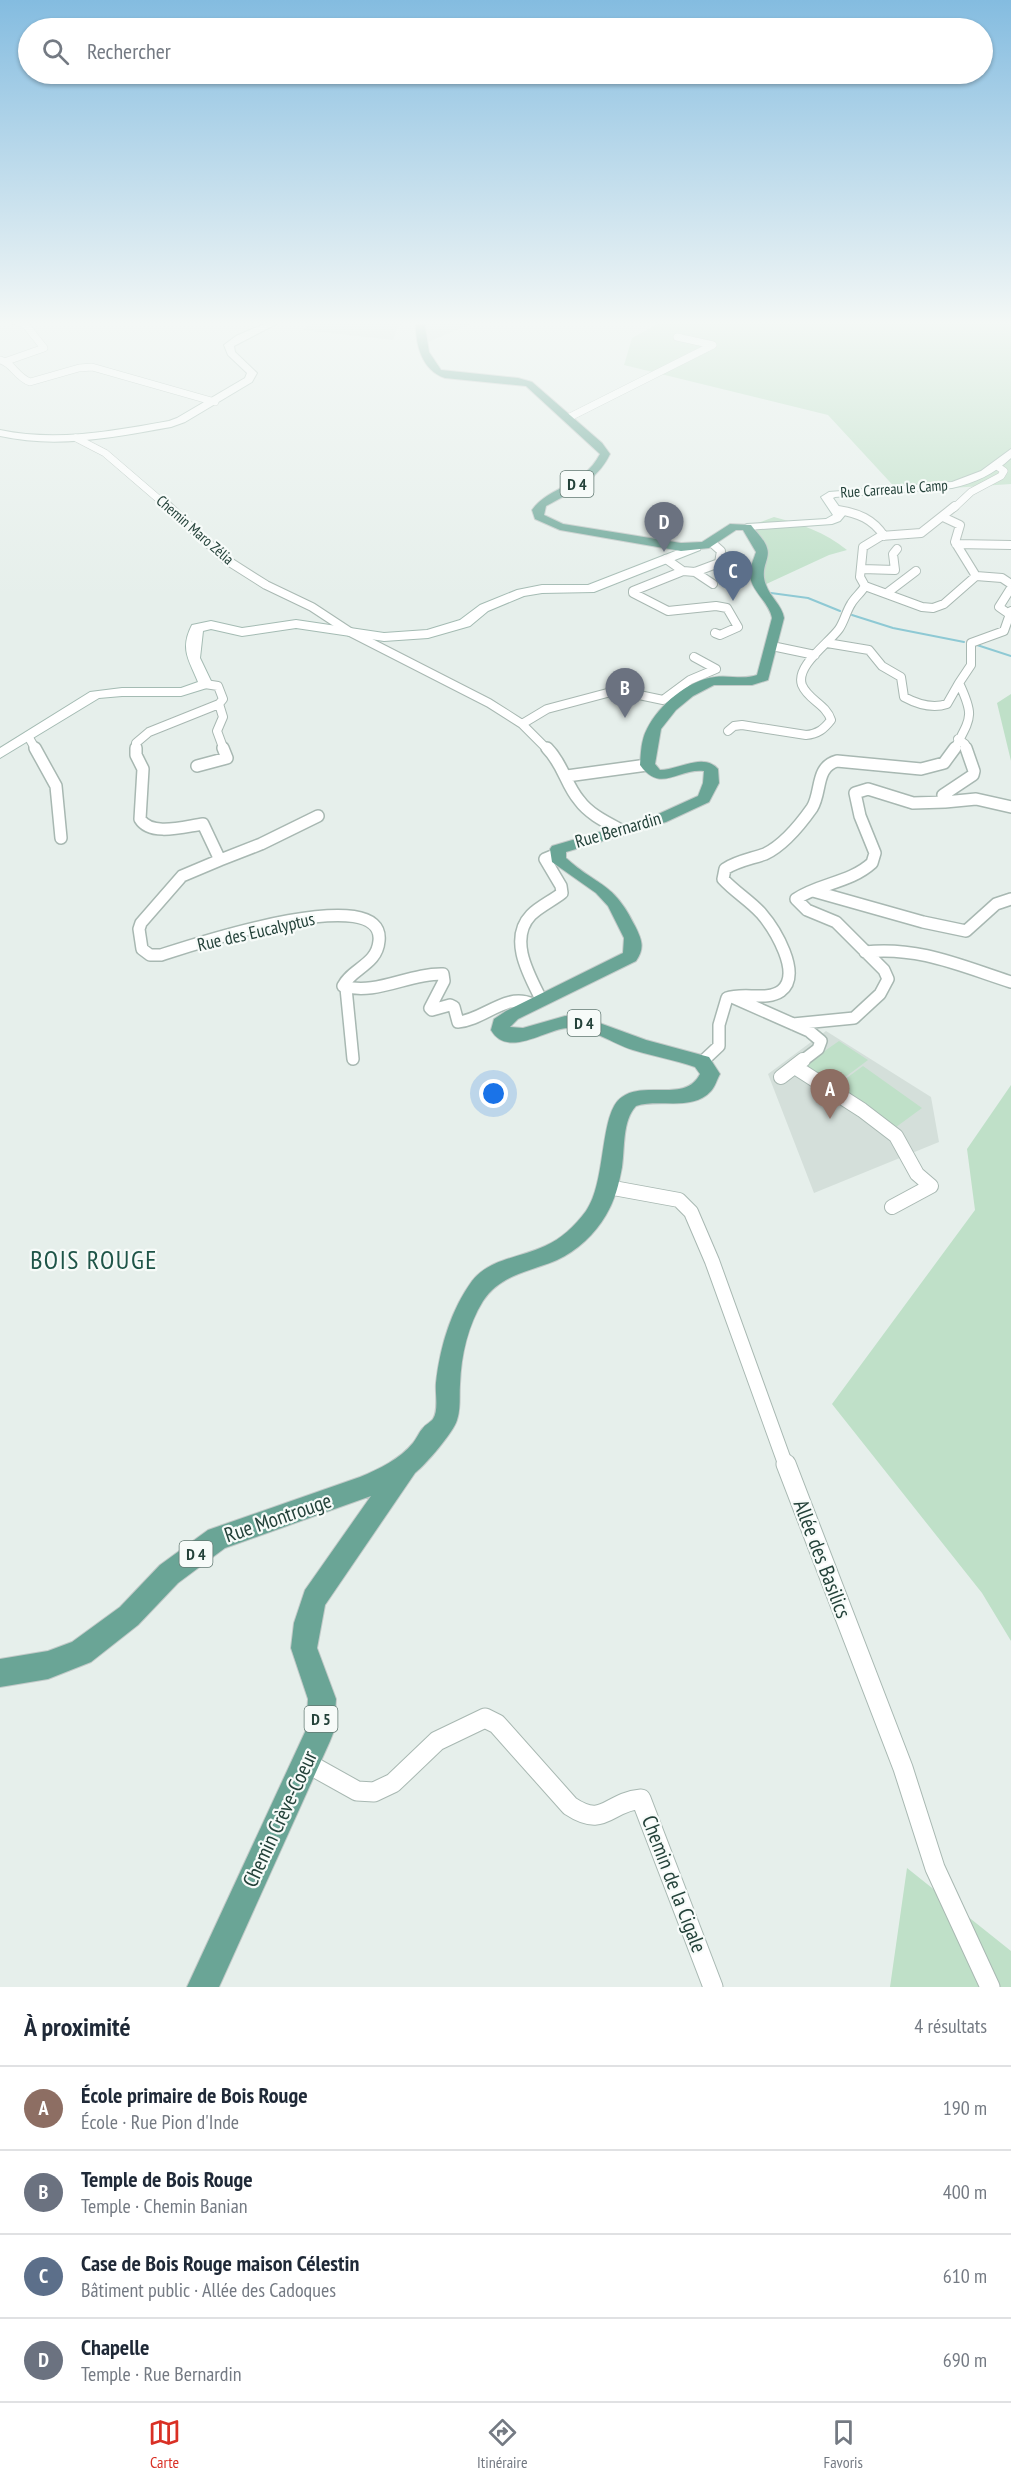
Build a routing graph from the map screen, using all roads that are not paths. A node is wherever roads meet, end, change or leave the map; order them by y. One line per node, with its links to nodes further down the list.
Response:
1 (194, 413): 6 (street)
2 (562, 413): 4 (main road, D 4)
3 (578, 413): 4 (street)
4 (568, 418): 16 (main road, D 4)
5 (0, 433): 6 (street)
6 (76, 438): 29 (street, Chemin Maro Zélia)
7 (1011, 452): 8 (street, Rue Carreau le Camp)
8 (998, 466): 9 (street, Rue Carreau le Camp); 10 (street)
9 (838, 510): 11 (street, Rue Carreau le Camp); 12 (street)
10 (943, 517): 12 (street); 14 (street)
11 (747, 527): 13 (main road, D 4); 32 (main road)
12 (884, 536): 19 (street)
13 (711, 542): 16 (main road, D 4); 22 (street)
14 (956, 544): 15 (street); 23 (street)
15 (1011, 545)
16 (696, 547): 18 (street)
17 (897, 549): 19 (street)
18 (666, 559): 20 (street); 29 (street)
19 (862, 569): 25 (street)
20 (683, 570): 22 (street); 30 (street)
21 (916, 571): 27 (street)
22 (695, 572): 24 (street)
23 (976, 576): 26 (street); 27 (street)
24 (712, 584)
25 (866, 586): 27 (street); 31 (street)
26 (1011, 586): 28 (street)
27 (887, 593)
28 (1010, 613): 35 (street)
29 (350, 632): 36 (street); 38 (street, Chemin Maro Zélia)
30 (715, 633)
31 (826, 643): 33 (street); 35 (street)
32 (772, 646): 33 (street); 43 (main road)
33 (815, 655): 39 (street)
34 (694, 657): 38 (street)
35 (959, 683): 41 (street)
36 (205, 684): 37 (street); 40 (street)
37 (219, 704): 44 (street); 52 (street)
38 (522, 724): 45 (street, Chemin Maro Zélia)
39 (728, 731)
40 (28, 736): 42 (street); 50 (street)
41 (958, 739): 46 (street); 58 (street)
42 (0, 754)
43 (647, 765): 45 (street); 49 (main road, Rue Bernardin)
44 (197, 766)
45 (567, 776): 49 (street, Chemin Maro Zélia)
46 (945, 802): 47 (street); 53 (street)
47 (1011, 807)
48 (318, 816): 52 (street, Rue des Eucalyptus)
49 (621, 830): 51 (main road, Rue Bernardin)
50 (61, 838)
51 (557, 854): 59 (street); 59 (main road, Rue Bernardin / D 4)
52 (220, 860): 57 (street, Rue des Eucalyptus)
53 (813, 891): 54 (street); 55 (street)
54 (1011, 898)
55 (865, 952): 56 (street); 60 (street)
56 (1011, 982)
57 (346, 988): 59 (street); 61 (street)
58 (731, 996): 60 (street); 62 (street)
59 (537, 1002): 62 (main road, Rue Bernardin / D 4)
60 (793, 1024): 63 (street)
61 (353, 1059)
62 (702, 1062): 65 (main road)
63 (795, 1067): 64 (street); 66 (street)
64 (781, 1077)
65 (608, 1187): 67 (main road, Chemin Crève-Coeur / D 5); 72 (street, Allée des Basilics)
66 (892, 1207)
67 (374, 1493): 68 (main road, Rue Montrouge / D 4); 69 (main road, Chemin Crève-Coeur / D 5)
68 (0, 1671)
69 (305, 1762): 70 (main road, Chemin Crève-Coeur / D 5); 71 (street, Chemin de la Cigale)
70 (203, 1987)
71 (713, 1987)
72 (990, 1987)

